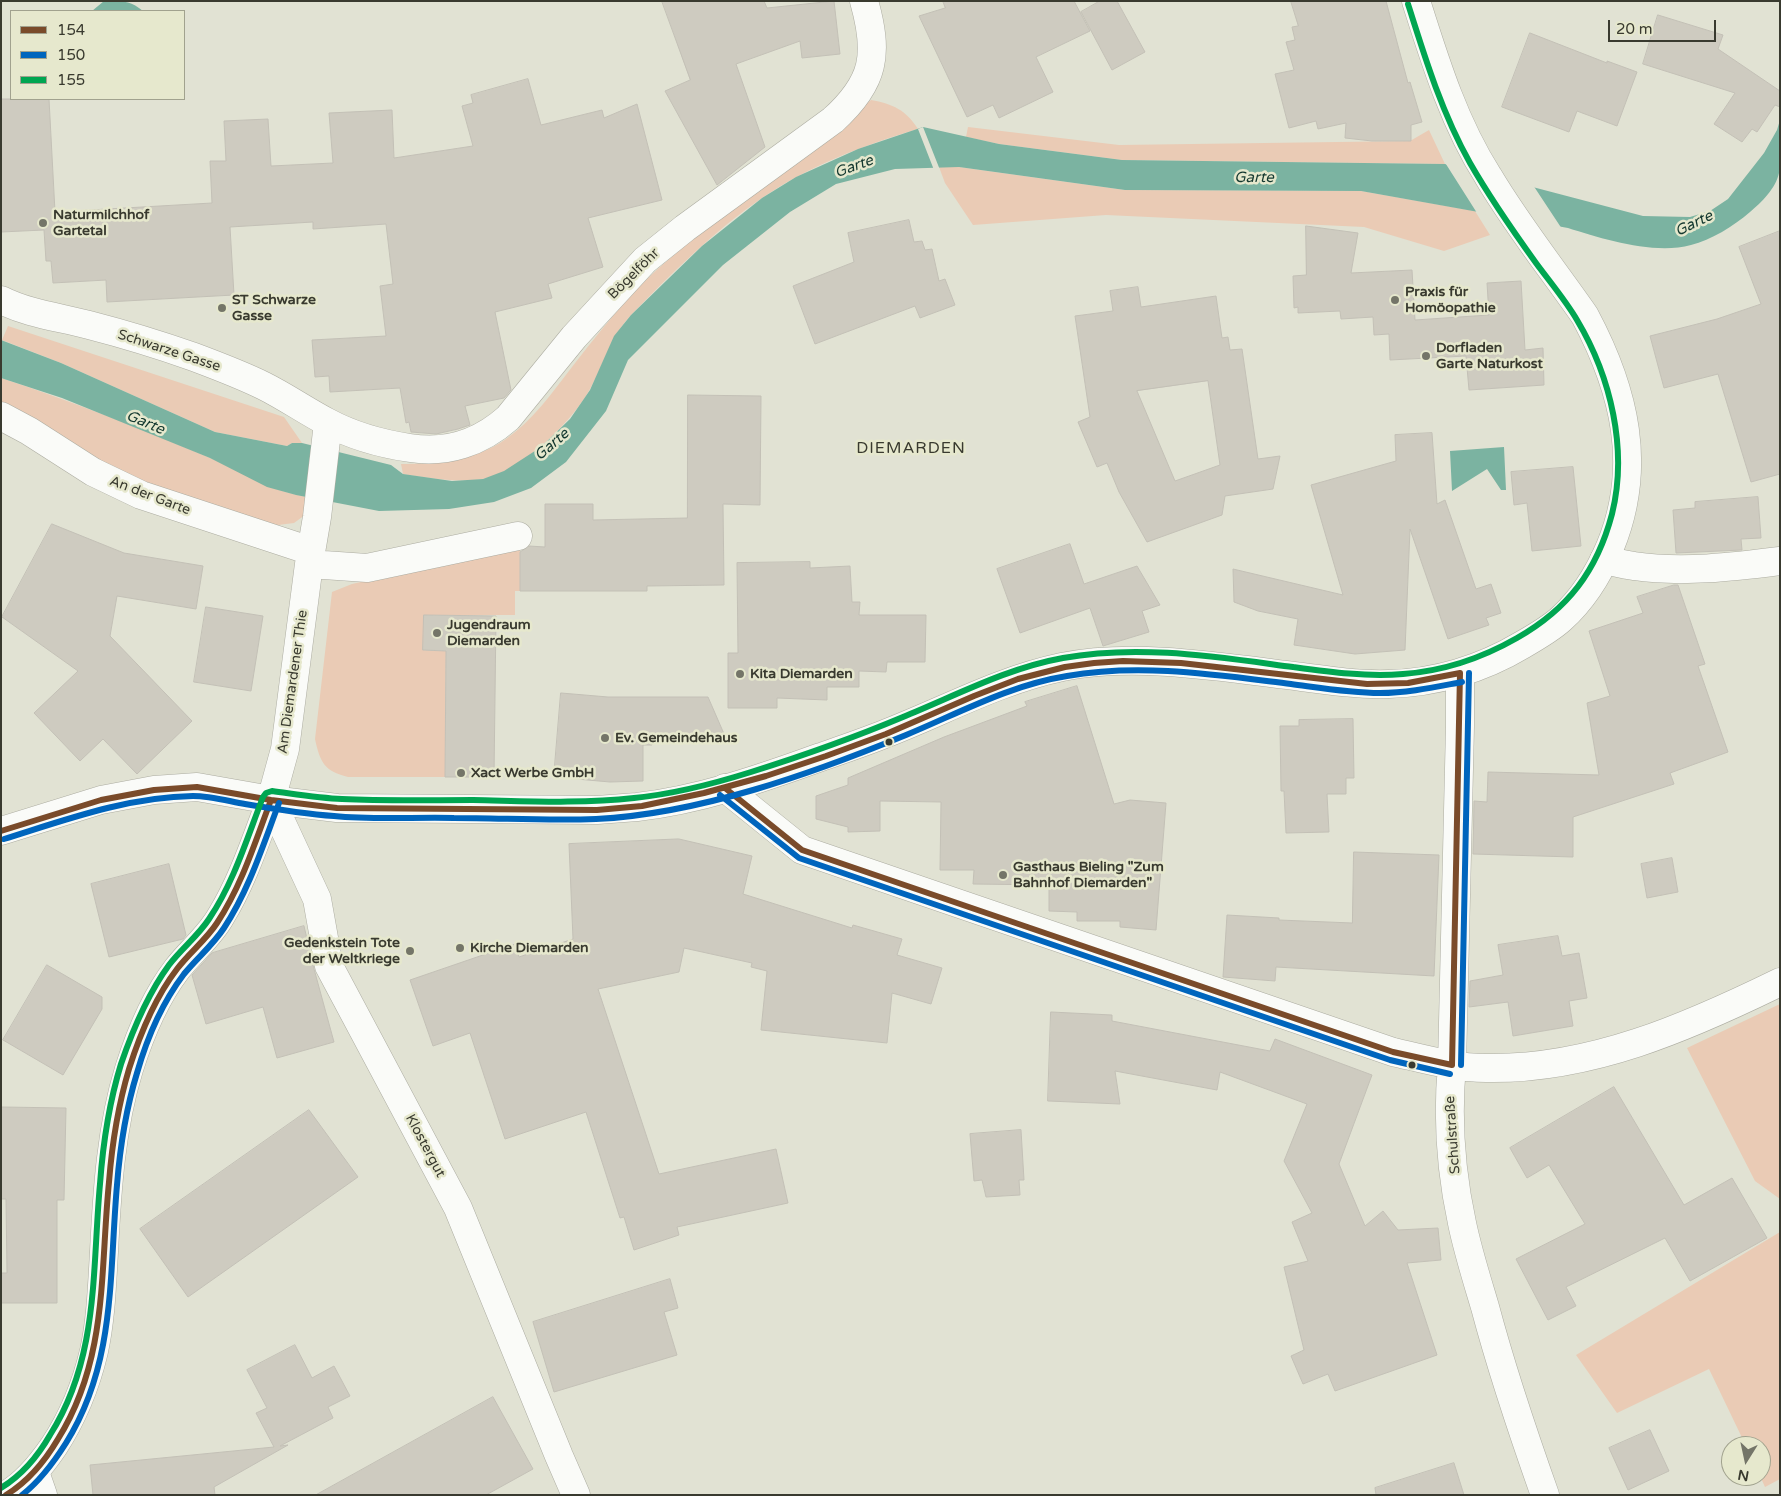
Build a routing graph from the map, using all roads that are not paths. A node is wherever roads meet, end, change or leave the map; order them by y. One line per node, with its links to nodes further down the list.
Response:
1 (864, 1): 5 (street, Bögelföhr)
2 (1416, 1): 8 (street)
3 (1, 300): 5 (street, Schwarze Gasse)
4 (1, 416): 7 (street, An der Garte)
5 (327, 436): 7 (street, Am Diemardener Thie)
6 (518, 536): 7 (street)
7 (310, 557): 12 (street, Am Diemardener Thie)
8 (1604, 560): 9 (street); 10 (street)
9 (1780, 561)
10 (1460, 673): 11 (street); 15 (street, Schulstraße)
11 (725, 788): 12 (street); 15 (street)
12 (271, 800): 13 (street); 16 (street, Am Diemardener Thie); 18 (street, Klostergut)
13 (1, 831)
14 (1780, 982): 15 (street)
15 (1452, 1065): 19 (street, Schulstraße)
16 (39, 1483): 17 (street, Am Diemardener Thie)
17 (6, 1495)
18 (576, 1495)
19 (1545, 1495)

